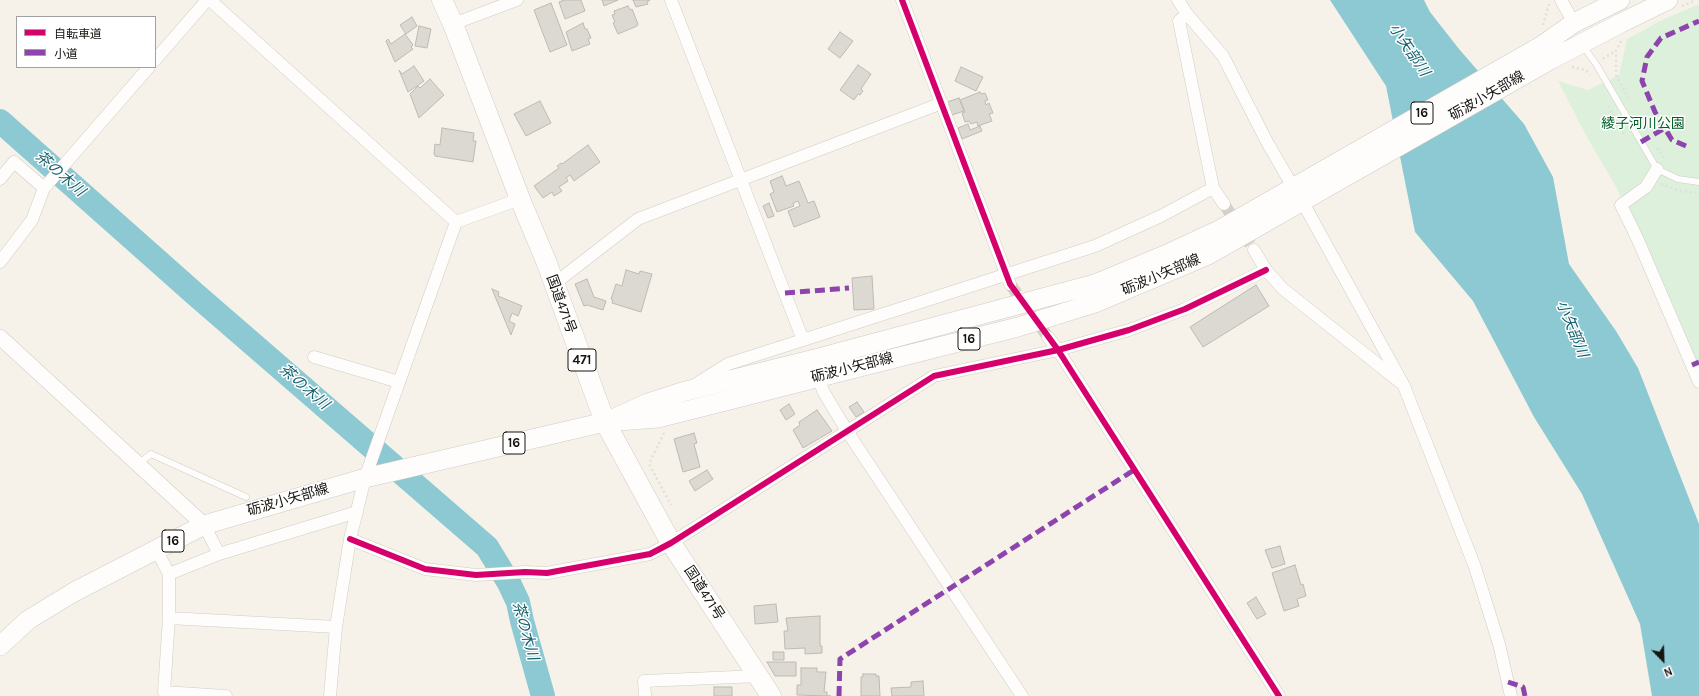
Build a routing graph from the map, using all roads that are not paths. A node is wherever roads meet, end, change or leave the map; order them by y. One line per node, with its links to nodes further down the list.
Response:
1 (208, 0): 15 (street); 27 (street)
2 (442, 0): 12 (highway, 国道471号 / 471)
3 (517, 0): 12 (street)
4 (671, 0): 20 (street)
5 (902, 0): 17 (street)
6 (1178, 0): 10 (street)
7 (1560, 0): 11 (street)
8 (1620, 0): 11 (main road, 砺波小矢部線 / 16)
9 (1673, 4): 13 (main road, 砺波小矢部線 / 16)
10 (1187, 14): 23 (street); 24 (street)
11 (1574, 23): 14 (main road, 砺波小矢部線 / 16)
12 (453, 24): 25 (highway, 国道471号 / 471)
13 (1582, 44): 14 (main road, 砺波小矢部線 / 16); 18 (lane)
14 (1545, 53): 24 (main road, 砺波小矢部線 / 16)
15 (156, 59)
16 (148, 68): 22 (street)
17 (942, 103): 20 (street); 31 (street)
18 (1657, 169): 21 (lane); 40 (street)
19 (0, 179): 22 (street)
20 (741, 180): 32 (street); 35 (street)
21 (1699, 182)
22 (44, 188): 29 (street)
23 (1213, 188): 26 (street); 31 (street)
24 (1303, 191): 38 (main road, 砺波小矢部線 / 16); 41 (street); 42 (main road, 砺波小矢部線 / 16)
25 (520, 200): 27 (street); 32 (highway, 国道471号 / 471)
26 (1224, 204)
27 (456, 222): 39 (street)
28 (1254, 250): 30 (street)
29 (0, 262)
30 (1266, 270): 36 (street); 41 (street)
31 (1008, 279): 35 (street)
32 (554, 284): 43 (highway, 国道471号 / 471)
33 (0, 337): 45 (street)
34 (1048, 337): 36 (street)
35 (803, 340): 42 (street)
36 (1058, 350): 44 (street); 65 (street)
37 (314, 357): 39 (street)
38 (819, 376): 43 (main road, 砺波小矢部線 / 16); 44 (street)
39 (399, 382): 46 (street)
40 (1699, 382)
41 (1404, 386): 66 (street)
42 (682, 392): 43 (main road, 砺波小矢部線 / 16)
43 (605, 422): 46 (main road, 砺波小矢部線 / 16); 51 (highway, 国道471号 / 471)
44 (848, 431): 51 (street); 64 (street)
45 (138, 464): 47 (lane); 49 (street)
46 (365, 478): 48 (street); 49 (main road, 砺波小矢部線 / 16)
47 (246, 497)
48 (357, 512): 50 (street); 53 (street)
49 (204, 525): 52 (main road, 砺波小矢部線 / 16); 53 (street)
50 (350, 539): 51 (street); 56 (street)
51 (671, 543): 58 (highway, 国道471号 / 471)
52 (156, 549): 54 (street); 57 (main road, 砺波小矢部線 / 16)
53 (219, 554): 54 (street)
54 (169, 574): 55 (street)
55 (169, 618): 56 (street); 59 (street)
56 (336, 627): 61 (street)
57 (0, 646)
58 (758, 676): 62 (street); 63 (highway, 国道471号 / 471)
59 (164, 694): 60 (street)
60 (226, 696)
61 (330, 696)
62 (645, 696)
63 (771, 696)
64 (1022, 696)
65 (1279, 696)
66 (1511, 696)

